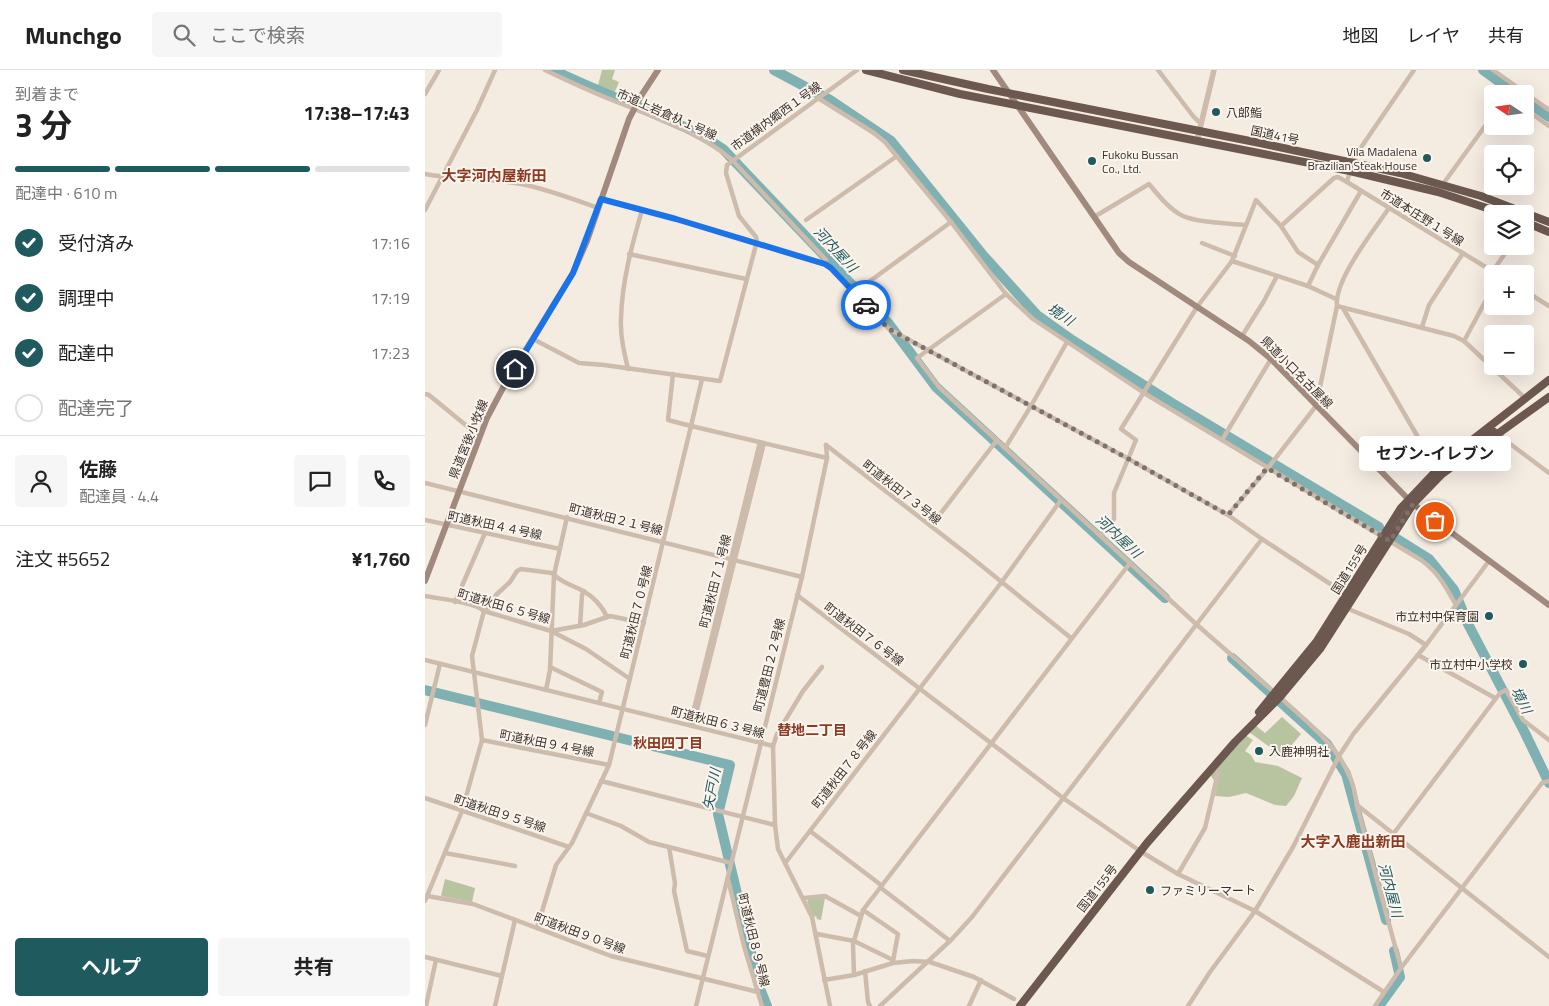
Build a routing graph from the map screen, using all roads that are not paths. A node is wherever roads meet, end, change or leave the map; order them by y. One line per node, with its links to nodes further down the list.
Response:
1 (439, 70): 15 (street)
2 (495, 70): 31 (street)
3 (545, 70): 19 (street, 市道上岩倉杁１号線)
4 (658, 70): 19 (main road, 県道宮後小牧線)
5 (857, 70): 16 (street, 市道横内郷西１号線)
6 (866, 70): 18 (highway, 国道41号)
7 (903, 70): 14 (highway, 国道41号)
8 (993, 70): 14 (main road, 県道小口名古屋線)
9 (1158, 70): 23 (street)
10 (1214, 70): 23 (street)
11 (1415, 70): 28 (street)
12 (1493, 70): 13 (street)
13 (1515, 85)
14 (1009, 93): 18 (main road, 県道小口名古屋線); 23 (highway, 国道41号)
15 (425, 94)
16 (818, 98): 26 (street); 27 (street, 市道横内郷西１号線)
17 (1534, 99): 20 (street)
18 (1017, 106): 25 (highway, 国道41号); 41 (main road, 県道小口名古屋線)
19 (634, 108): 27 (street, 市道上岩倉杁１号線); 35 (main road, 県道宮後小牧線)
20 (1549, 110)
21 (1534, 116): 22 (street)
22 (1549, 126)
23 (1199, 127): 25 (street); 28 (highway, 国道41号)
24 (1484, 127): 33 (street)
25 (1197, 141): 29 (highway, 国道41号)
26 (897, 156): 42 (street); 43 (street)
27 (732, 160): 50 (street); 55 (street, 市道上岩倉杁１号線)
28 (1351, 162): 33 (highway, 国道41号)
29 (1350, 171): 32 (street); 36 (highway, 国道41号)
30 (425, 174): 31 (street)
31 (443, 177): 37 (street); 39 (street)
32 (1347, 182): 34 (street, 市道本庄野１号線); 46 (street)
33 (1443, 184): 44 (highway, 国道41号)
34 (1361, 191): 38 (street, 市道本庄野１号線); 56 (street)
35 (601, 199): 37 (main road, 県道宮後小牧線); 40 (street)
36 (1484, 207)
37 (598, 208): 72 (main road, 県道宮後小牧線)
38 (1389, 208): 52 (street, 市道本庄野１号線); 64 (street)
39 (425, 210)
40 (641, 210): 50 (street); 51 (street)
41 (1094, 218): 45 (street); 68 (main road, 県道小口名古屋線)
42 (806, 220)
43 (951, 222): 61 (street); 62 (street)
44 (1549, 222)
45 (1245, 224): 46 (street); 53 (street)
46 (1281, 226): 56 (street)
47 (1534, 226): 48 (highway)
48 (1549, 232)
49 (1202, 243): 53 (street)
50 (757, 244): 55 (street); 59 (street)
51 (629, 254): 59 (street); 77 (street)
52 (1463, 254): 57 (street, 市道本庄野１号線); 70 (street)
53 (1235, 256): 54 (street)
54 (1232, 261): 58 (street); 68 (street)
55 (825, 264): 61 (street)
56 (1318, 264): 60 (street)
57 (1484, 266)
58 (1277, 276): 60 (street); 71 (street)
59 (746, 279): 79 (street)
60 (1308, 286): 64 (street)
61 (855, 292): 75 (street)
62 (1007, 294): 74 (street); 75 (street)
63 (1534, 297): 67 (street)
64 (1337, 299): 66 (street)
65 (1484, 304): 73 (street)
66 (1337, 306): 69 (street); 89 (street)
67 (1549, 306)
68 (1197, 307): 71 (main road, 県道小口名古屋線); 81 (street)
69 (1343, 308): 70 (street); 103 (street)
70 (1421, 327): 73 (street)
71 (1243, 336): 76 (main road, 県道小口名古屋線)
72 (533, 339): 77 (street); 93 (main road, 県道宮後小牧線)
73 (1464, 341): 85 (street)
74 (1067, 342): 81 (street); 88 (street)
75 (929, 350): 88 (street); 94 (street)
76 (1271, 359): 89 (main road, 県道小口名古屋線); 95 (street)
77 (628, 368): 78 (street)
78 (673, 374): 79 (street); 91 (street)
79 (703, 379): 91 (street, 町道秋田７０号線)
80 (1549, 380): 85 (highway)
81 (1145, 392): 95 (street); 100 (street)
82 (1549, 393): 86 (highway, 国道155号)
83 (425, 394): 93 (street)
84 (1549, 397): 86 (highway, 国道155号)
85 (1525, 398): 101 (highway)
86 (1539, 402): 90 (highway, 国道155号); 101 (highway, 国道155号)
87 (1549, 402): 90 (highway)
88 (1031, 406): 98 (street); 100 (street)
89 (1315, 406): 102 (street); 108 (main road, 県道小口名古屋線)
90 (1515, 423): 92 (highway, 国道155号)
91 (691, 426): 96 (street); 119 (street, 町道秋田７０号線)
92 (1500, 434): 104 (street); 108 (highway, 国道155号)
93 (479, 436): 106 (main road, 県道宮後小牧線)
94 (997, 440): 98 (street); 113 (street)
95 (1222, 440): 102 (street)
96 (762, 443): 99 (street); 121 (street, 町道秋田７１号線)
97 (826, 445): 99 (street, 町道豊田２２号線); 113 (street, 町道秋田７３号線)
98 (1005, 448): 107 (street)
99 (827, 458): 125 (street, 町道豊田２２号線)
100 (1127, 458): 109 (street); 115 (street)
101 (1448, 461): 103 (highway, 国道155号)
102 (1267, 468): 109 (street); 116 (street)
103 (1437, 470): 108 (highway, 国道155号)
104 (1549, 473)
105 (425, 483): 106 (street, 町道秋田２１号線)
106 (459, 491): 110 (street, 町道秋田２１号線); 112 (main road, 県道宮後小牧線)
107 (1061, 500): 115 (street); 127 (street, 町道秋田７８号線)
108 (1410, 502): 116 (highway, 国道155号); 118 (highway, 国道155号); 122 (main road, 県道小口名古屋線)
109 (1228, 515): 117 (street)
110 (567, 517): 119 (street, 町道秋田２１号線); 120 (street)
111 (425, 520): 112 (street, 町道秋田４４号線)
112 (446, 524): 114 (street, 町道秋田４４号線); 126 (main road, 県道宮後小牧線)
113 (931, 526): 127 (street, 町道秋田７３号線)
114 (485, 533): 120 (street, 町道秋田４４号線); 132 (street)
115 (1101, 536): 123 (street)
116 (1383, 536): 118 (street); 129 (highway, 国道155号)
117 (1262, 539): 129 (street); 139 (street)
118 (1390, 541): 133 (street); 135 (highway, 国道155号)
119 (663, 542): 121 (street, 町道秋田２１号線); 138 (street, 町道秋田７０号線)
120 (560, 549): 124 (street)
121 (733, 560): 125 (street, 町道秋田２１号線); 158 (street, 町道秋田７１号線)
122 (1489, 560): 133 (street); 134 (main road, 県道小口名古屋線)
123 (1130, 563): 139 (street); 142 (street)
124 (554, 575): 128 (street); 136 (street); 141 (street)
125 (801, 577): 130 (street, 町道豊田２２号線)
126 (425, 581)
127 (1001, 583): 142 (street, 町道秋田７３号線); 151 (street, 町道秋田７８号線)
128 (584, 591): 137 (street); 140 (street)
129 (1347, 594): 153 (highway, 国道155号)
130 (797, 595): 151 (street, 町道秋田７６号線); 161 (street, 町道豊田２２号線)
131 (425, 596): 132 (street, 町道秋田６５号線)
132 (455, 602): 136 (street, 町道秋田６５号線)
133 (1456, 605): 143 (street)
134 (1549, 605)
135 (1346, 608): 143 (street); 153 (highway, 国道155号)
136 (485, 612): 141 (street, 町道秋田６５号線); 149 (street)
137 (607, 617): 138 (street); 140 (street, 町道秋田６５号線)
138 (644, 623): 150 (street, 町道秋田７０号線)
139 (1196, 624): 153 (street); 170 (street)
140 (580, 626): 141 (street, 町道秋田６５号線)
141 (551, 631): 147 (street); 150 (street)
142 (1071, 638): 162 (street)
143 (1426, 645): 144 (street)
144 (1418, 655): 154 (street); 164 (street)
145 (425, 660): 146 (street, 町道秋田６３号線)
146 (440, 664): 149 (street, 町道秋田６３号線); 157 (street)
147 (550, 666): 152 (street); 155 (street)
148 (822, 667): 163 (street)
149 (474, 672): 152 (street, 町道秋田６３号線); 159 (street)
150 (630, 678): 156 (street, 町道秋田７０号線)
151 (919, 689): 162 (street, 町道秋田７６号線); 177 (street, 町道秋田７８号線)
152 (545, 690): 155 (street, 町道秋田６３号線)
153 (1277, 695): 164 (street); 166 (highway, 国道155号)
154 (1495, 698): 160 (street); 178 (street)
155 (599, 703): 156 (street, 町道秋田６３号線)
156 (623, 709): 158 (street, 町道秋田６３号線); 165 (street, 町道秋田７０号線)
157 (425, 725)
158 (692, 726): 161 (street, 町道秋田６３号線)
159 (482, 740): 165 (street, 町道秋田９４号線); 173 (street)
160 (1549, 740)
161 (760, 743): 163 (street, 町道秋田６３号線); 175 (street, 町道豊田２２号線)
162 (990, 743): 170 (street, 町道秋田７６号線); 188 (street)
163 (773, 746): 176 (street, 町道秋田６３号線)
164 (1339, 756): 171 (street); 193 (street)
165 (609, 765): 168 (street, 町道秋田７０号線)
166 (1212, 767): 181 (highway, 国道155号); 186 (street)
167 (1549, 780): 189 (street)
168 (601, 781): 174 (street, 町道秋田７０号線); 175 (street)
169 (426, 798): 172 (street); 173 (street, 町道秋田９５号線)
170 (1063, 798): 181 (street, 町道秋田７６号線); 198 (street)
171 (1357, 805): 178 (street); 206 (street)
172 (425, 806)
173 (462, 811): 179 (street, 町道秋田９５号線); 182 (street)
174 (586, 813): 179 (street, 町道秋田７０号線); 180 (street)
175 (742, 817): 176 (street); 184 (street, 町道豊田２２号線)
176 (775, 825): 183 (street, 町道秋田６３号線)
177 (810, 831): 183 (street, 町道秋田７８号線); 188 (street)
178 (1394, 833): 189 (street)
179 (569, 846): 196 (street, 町道秋田７０号線)
180 (669, 847): 184 (street); 200 (street)
181 (1140, 852): 186 (street, 町道秋田７６号線); 224 (highway, 国道155号)
182 (445, 853): 185 (street); 190 (street)
183 (785, 862): 191 (street, 町道秋田６３号線)
184 (731, 863): 187 (street, 町道豊田２２号線)
185 (515, 866)
186 (1178, 874): 193 (street, 町道秋田７６号線)
187 (728, 878): 200 (street, 町道豊田２２号線); 213 (street, 町道秋田８９号線)
188 (881, 886): 192 (street); 198 (street)
189 (1461, 889): 202 (street); 206 (street)
190 (426, 898): 195 (street, 町道秋田９０号線)
191 (804, 898): 194 (street); 197 (street, 町道秋田６３号線)
192 (863, 910): 194 (street); 204 (street)
193 (1255, 911): 214 (street, 町道秋田７６号線); 225 (street)
194 (861, 916): 199 (street)
195 (515, 920): 196 (street, 町道秋田９０号線); 209 (street)
196 (537, 928): 210 (street, 町道秋田９０号線)
197 (817, 934): 199 (street); 211 (street, 町道秋田６３号線)
198 (951, 940): 205 (street)
199 (854, 942): 204 (street); 208 (street)
200 (708, 956): 210 (street, 町道豊田２２号線)
201 (425, 957): 203 (street)
202 (1549, 957)
203 (436, 960): 209 (street); 216 (street)
204 (893, 961): 205 (street); 207 (street)
205 (927, 963): 212 (street); 222 (street)
206 (1401, 968): 214 (street)
207 (865, 971): 208 (street); 221 (street)
208 (854, 975): 211 (street)
209 (502, 976): 217 (street)
210 (703, 979): 213 (street, 町道秋田９０号線); 218 (street, 町道豊田２２号線)
211 (824, 980): 220 (street, 町道秋田６３号線)
212 (981, 980): 215 (street); 223 (street)
213 (757, 992): 219 (street, 町道秋田８９号線)
214 (1384, 992): 226 (street)
215 (1014, 999)
216 (426, 1006)
217 (495, 1006)
218 (696, 1006)
219 (762, 1006)
220 (830, 1006)
221 (870, 1006)
222 (880, 1006)
223 (969, 1006)
224 (1020, 1006)
225 (1188, 1006)
226 (1375, 1006)

